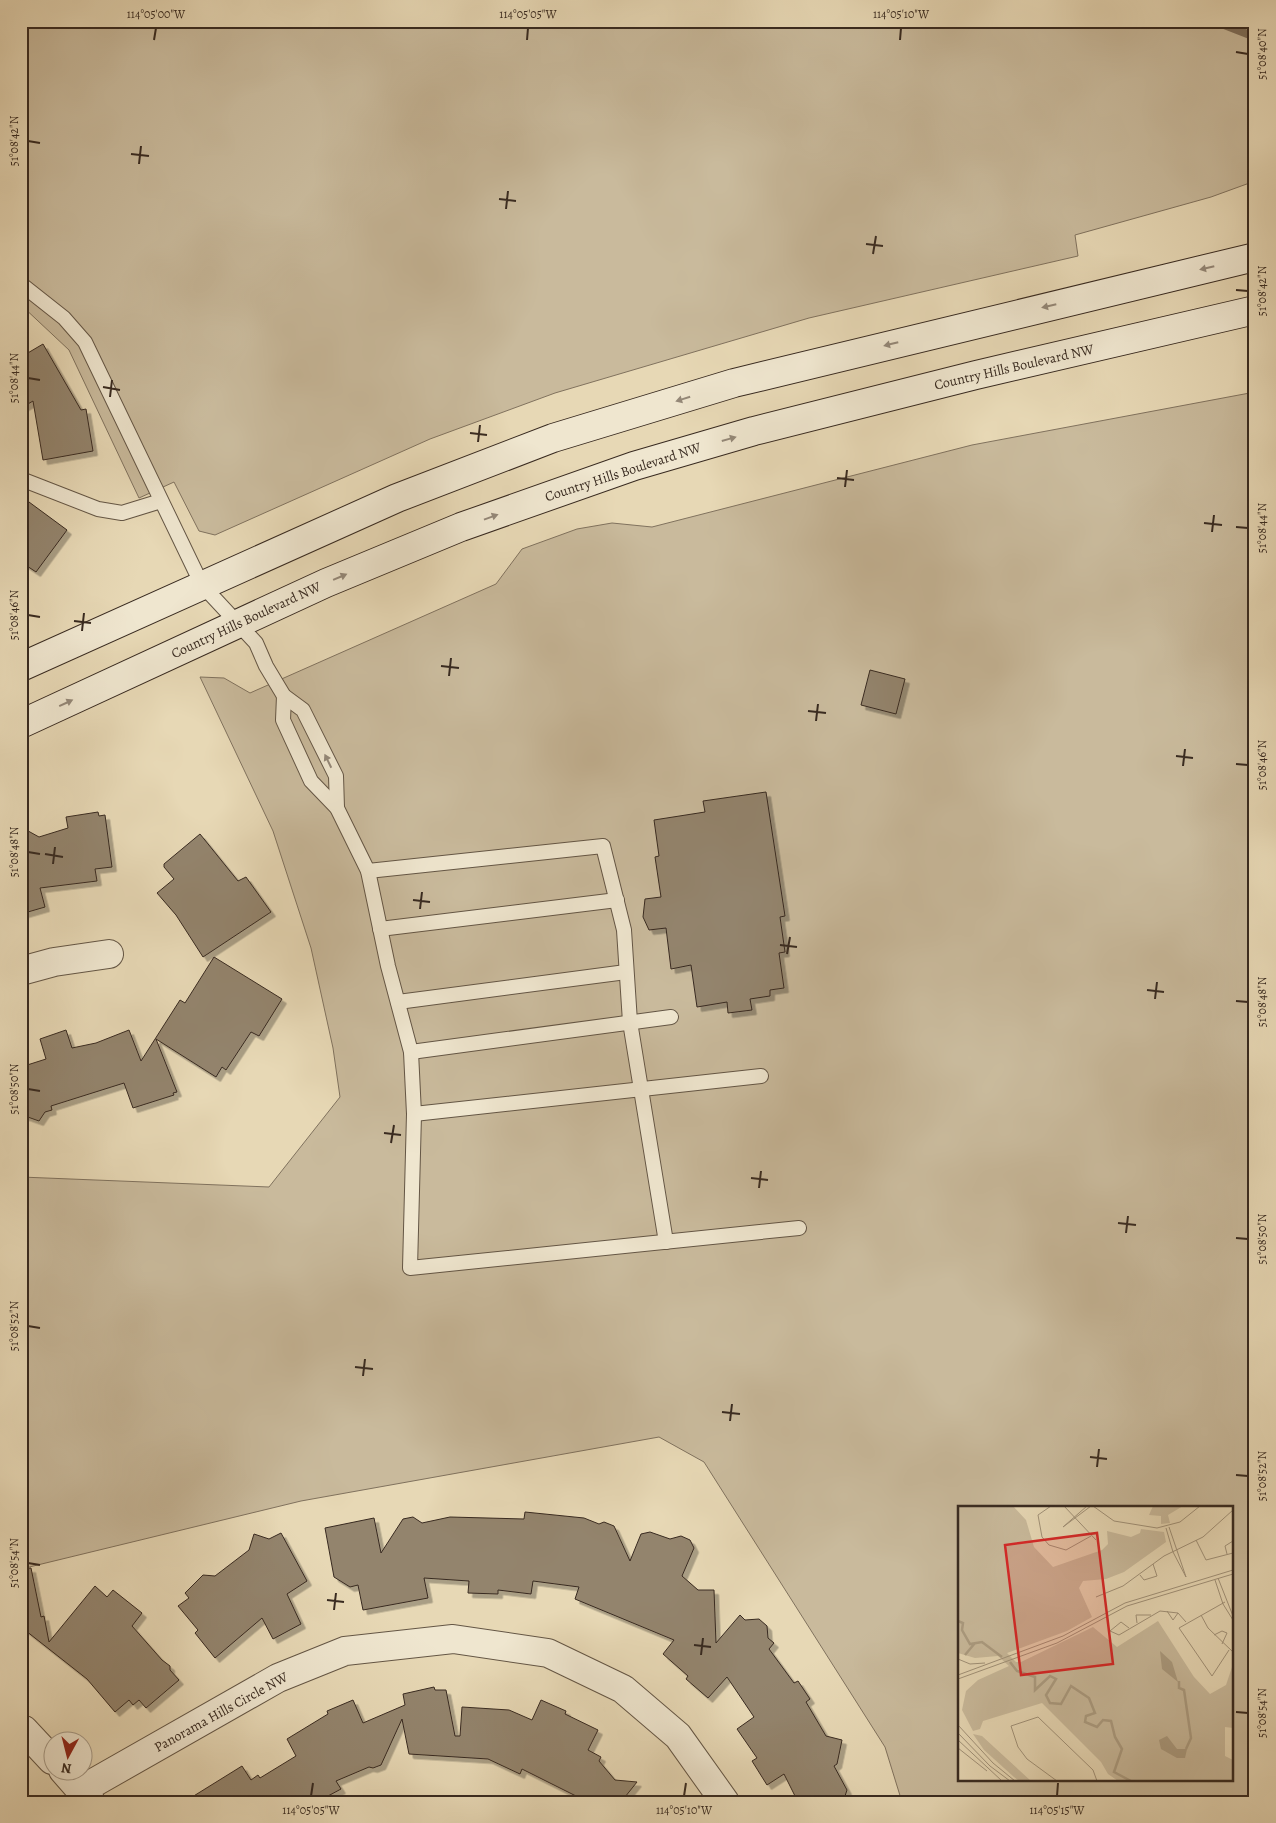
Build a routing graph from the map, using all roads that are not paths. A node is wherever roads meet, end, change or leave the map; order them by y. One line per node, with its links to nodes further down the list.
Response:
1 (1255, 257): 6 (main road, one-way to 6)
2 (21, 284): 5 (lane)
3 (1255, 310): 7 (main road, Country Hills Boulevard NW, one-way to 3)
4 (21, 479): 5 (lane)
5 (161, 501): 6 (lane)
6 (202, 585): 7 (lane); 8 (main road)
7 (236, 624): 9 (lane); 10 (main road, Country Hills Boulevard NW, one-way to 7)
8 (21, 667)
9 (284, 696): 11 (lane); 11 (lane, one-way to 9)
10 (21, 724)
11 (337, 808): 12 (lane)
12 (368, 871): 13 (lane); 14 (lane)
13 (618, 900): 14 (lane); 17 (lane)
14 (380, 930): 18 (lane)
15 (109, 954): 16 (main road)
16 (21, 971)
17 (626, 972): 18 (lane); 20 (lane)
18 (398, 1002): 21 (lane)
19 (672, 1017): 20 (lane)
20 (630, 1022): 21 (lane); 23 (lane)
21 (411, 1052): 24 (lane)
22 (761, 1076): 23 (lane)
23 (641, 1089): 24 (lane); 26 (lane)
24 (414, 1114): 26 (lane)
25 (798, 1228): 26 (lane)
26 (666, 1242)
27 (24, 1730): 28 (main road)
28 (42, 1749)
29 (71, 1780): 30 (main road, Panorama Hills Circle NW)
30 (86, 1796): 31 (main road, Panorama Hills Circle NW)
31 (725, 1802)

